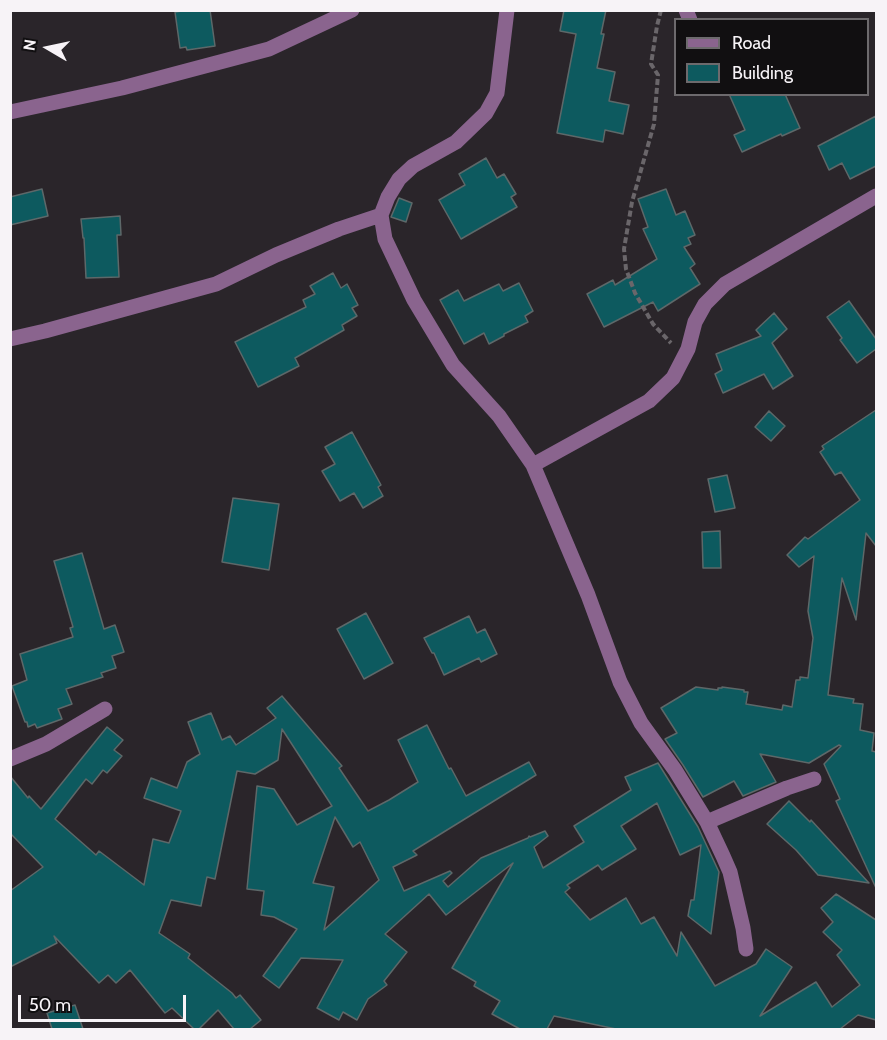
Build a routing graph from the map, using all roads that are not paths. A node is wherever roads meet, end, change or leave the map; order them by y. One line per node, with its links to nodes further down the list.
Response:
1 (352, 10): 3 (street)
2 (507, 10): 5 (street)
3 (10, 112)
4 (876, 196): 7 (street)
5 (381, 215): 6 (street); 7 (street)
6 (10, 339)
7 (533, 465): 11 (street)
8 (105, 709): 9 (street)
9 (10, 759)
10 (814, 779): 11 (street)
11 (707, 822): 12 (street)
12 (746, 949)

